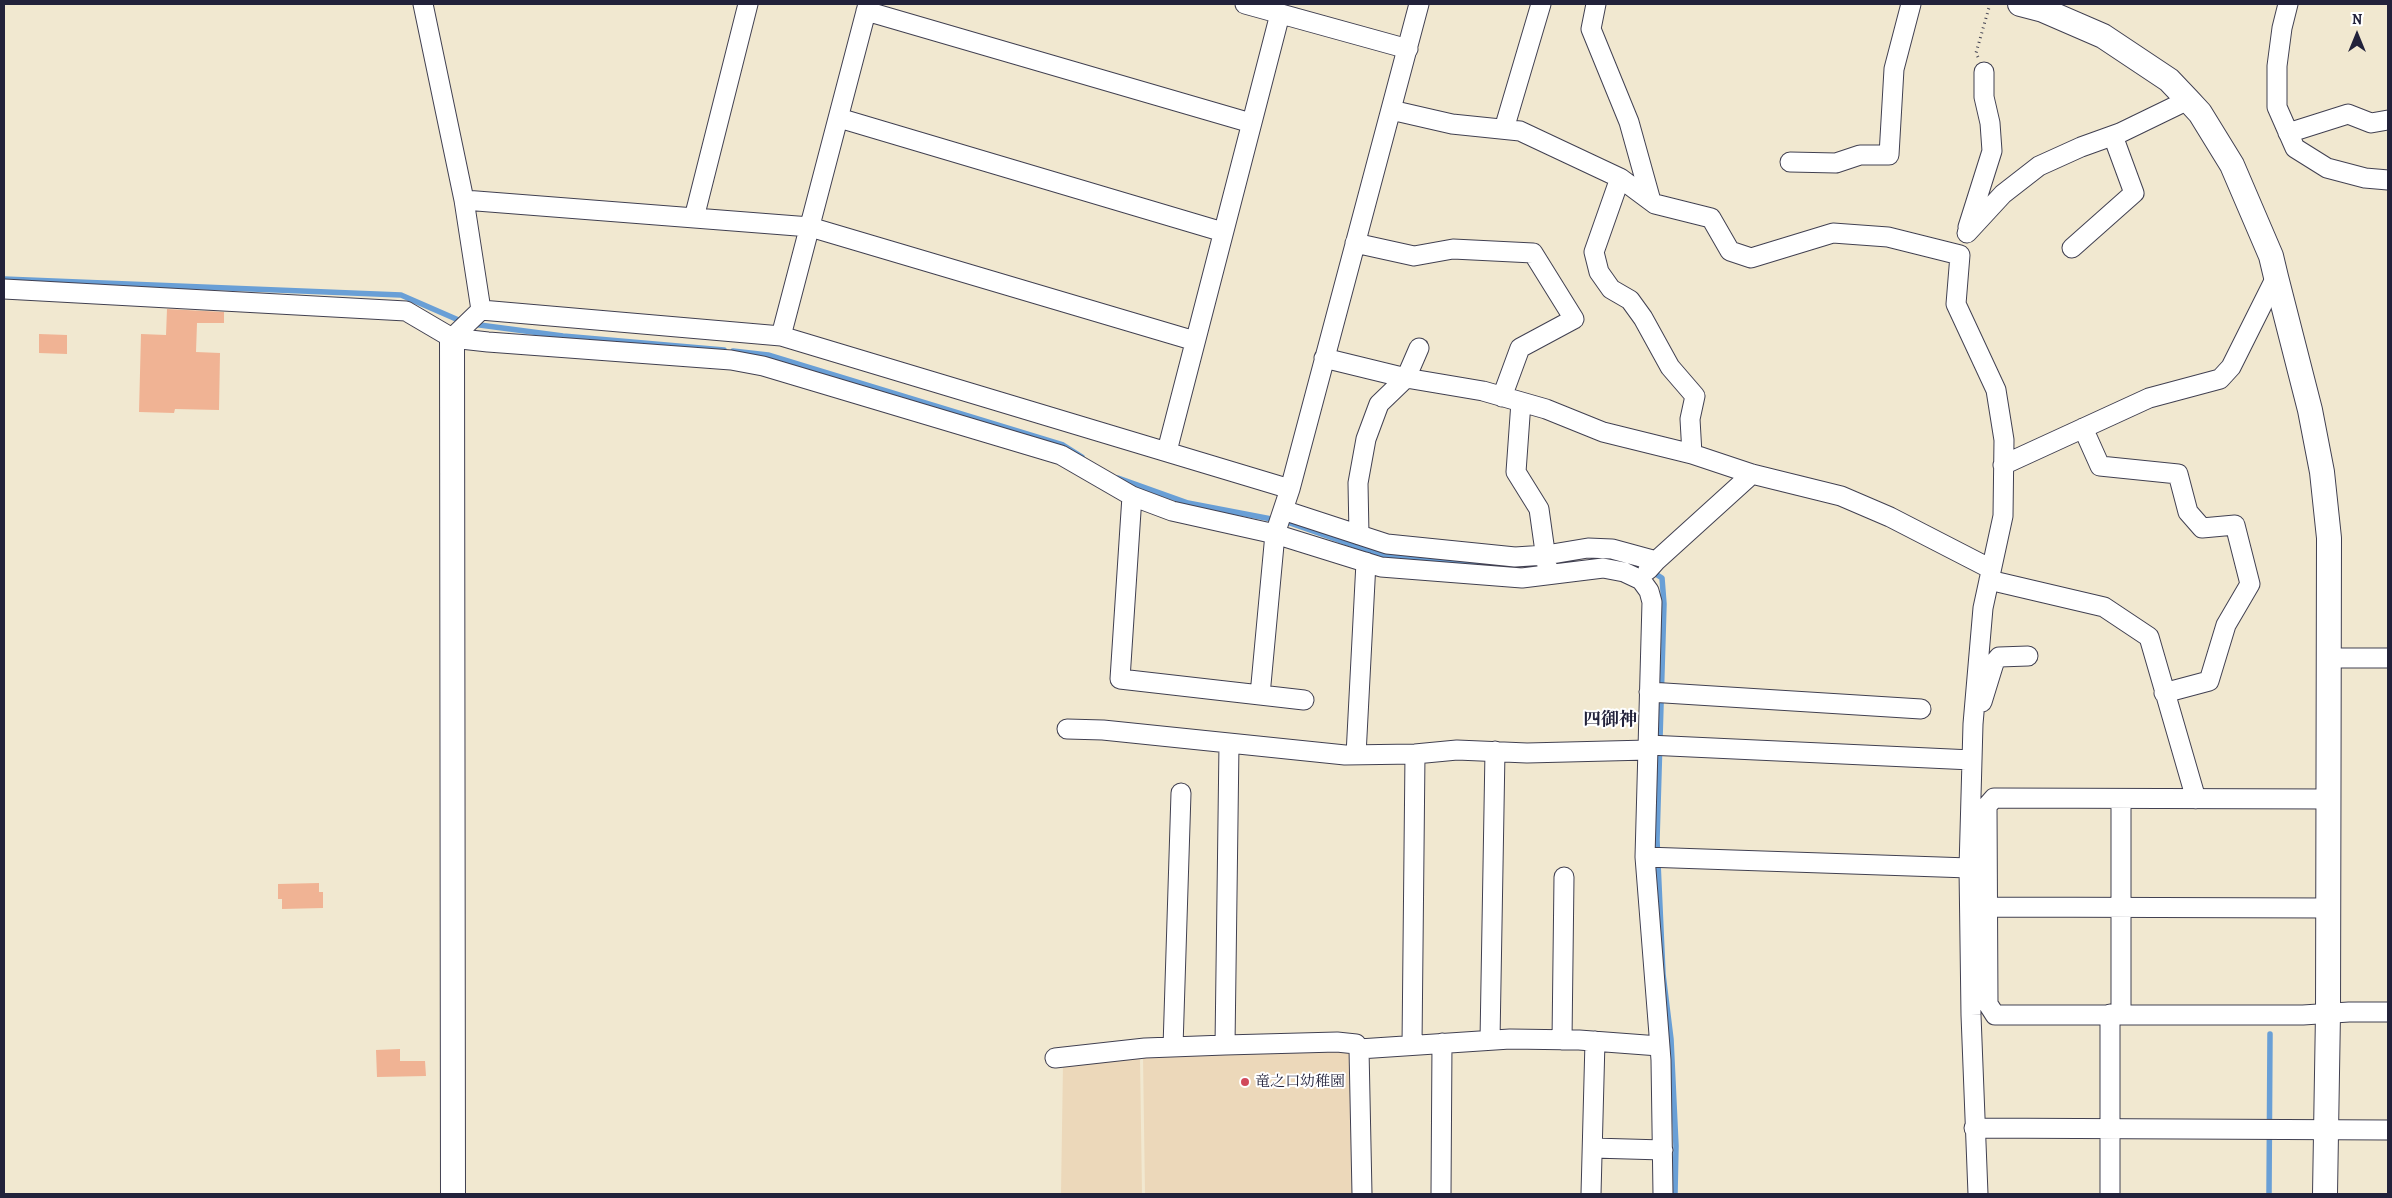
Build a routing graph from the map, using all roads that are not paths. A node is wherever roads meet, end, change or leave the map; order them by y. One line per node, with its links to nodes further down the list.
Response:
1 (423, 4): 25 (street)
2 (748, 4): 27 (street)
3 (1245, 4): 11 (street)
4 (1420, 4): 12 (street)
5 (1540, 4): 19 (street)
6 (1596, 4): 26 (street)
7 (1911, 4): 22 (street)
8 (2020, 4): 14 (street)
9 (2288, 4): 20 (street)
10 (867, 7): 16 (street); 18 (street)
11 (1280, 14): 12 (street); 18 (street)
12 (1408, 49): 15 (street)
13 (1984, 72): 30 (street)
14 (2188, 100): 21 (street); 34 (street)
15 (1391, 110): 19 (street); 31 (street)
16 (838, 118): 28 (street); 29 (street)
17 (2388, 120): 20 (street)
18 (1251, 123): 29 (street)
19 (1504, 129): 23 (street)
20 (2288, 132): 24 (street)
21 (2113, 136): 30 (street); 32 (street)
22 (1790, 162)
23 (1620, 178): 26 (street); 47 (street)
24 (2388, 180)
25 (464, 200): 27 (street); 36 (street)
26 (1651, 201): 33 (street)
27 (694, 218): 28 (street)
28 (810, 227): 37 (street); 39 (street)
29 (1223, 232): 39 (street)
30 (1966, 233): 33 (street)
31 (1355, 243): 41 (street); 43 (street)
32 (2072, 248)
33 (1960, 255): 48 (street)
34 (2276, 277): 45 (street); 60 (street)
35 (4, 289): 38 (street)
36 (481, 310): 37 (street); 38 (street)
37 (781, 336): 46 (street)
38 (452, 338): 51 (street); 104 (street)
39 (1195, 341): 46 (street)
40 (1419, 348): 42 (street)
41 (1324, 358): 42 (street); 50 (street)
42 (1406, 378): 43 (street); 54 (street)
43 (1502, 396): 44 (street)
44 (1521, 402): 47 (street); 56 (street)
45 (2083, 428): 48 (street); 63 (street)
46 (1167, 451): 50 (street)
47 (1692, 454): 49 (street)
48 (2004, 465): 58 (street)
49 (1752, 474): 57 (street); 58 (street)
50 (1290, 489): 52 (street)
51 (1132, 496): 53 (street); 64 (street)
52 (1283, 510): 53 (street); 54 (street)
53 (1275, 534): 55 (street); 64 (street)
54 (1359, 535): 56 (street)
55 (1366, 562): 56 (street); 73 (street)
56 (1547, 565): 57 (street)
57 (1649, 570): 62 (street)
58 (1990, 575): 63 (street); 67 (street)
59 (2028, 656): 67 (street)
60 (2329, 658): 61 (street); 78 (street)
61 (2388, 658)
62 (1660, 693): 66 (street); 70 (street)
63 (2164, 693): 77 (street)
64 (1260, 695): 65 (street)
65 (1304, 700)
66 (1920, 709)
67 (1973, 724): 74 (street)
68 (1067, 729): 69 (street)
69 (1229, 744): 73 (street); 92 (street)
70 (1655, 747): 71 (street); 74 (street); 79 (street)
71 (1495, 752): 72 (street); 88 (street)
72 (1415, 754): 73 (street); 93 (street)
73 (1356, 755)
74 (1972, 760): 80 (street)
75 (1182, 793): 95 (street)
76 (2121, 798): 77 (street); 82 (street); 83 (street)
77 (2196, 799): 78 (street)
78 (2328, 800): 84 (street)
79 (1654, 857): 80 (street); 94 (street)
80 (1969, 868): 98 (street)
81 (1564, 878): 89 (street)
82 (1988, 907): 83 (street); 87 (street)
83 (2120, 907): 84 (street); 87 (street)
84 (2329, 908): 86 (street)
85 (2388, 1012): 86 (street)
86 (2328, 1013): 87 (street); 100 (street)
87 (2115, 1014): 99 (street)
88 (1490, 1040): 89 (street); 91 (street)
89 (1562, 1040): 90 (street)
90 (1595, 1042): 94 (street); 102 (street)
91 (1442, 1043): 93 (street); 106 (street)
92 (1225, 1046): 95 (street); 96 (street)
93 (1412, 1046): 96 (street)
94 (1658, 1046): 103 (street)
95 (1173, 1047): 97 (street)
96 (1359, 1048): 105 (street)
97 (1055, 1058)
98 (1974, 1128): 99 (street); 109 (street)
99 (2110, 1128): 100 (street); 110 (street)
100 (2326, 1129): 101 (street); 111 (street)
101 (2388, 1130)
102 (1593, 1148): 103 (street); 107 (street)
103 (1663, 1150): 108 (street)
104 (453, 1194)
105 (1362, 1194)
106 (1441, 1194)
107 (1591, 1194)
108 (1663, 1194)
109 (1978, 1194)
110 (2110, 1194)
111 (2325, 1194)

